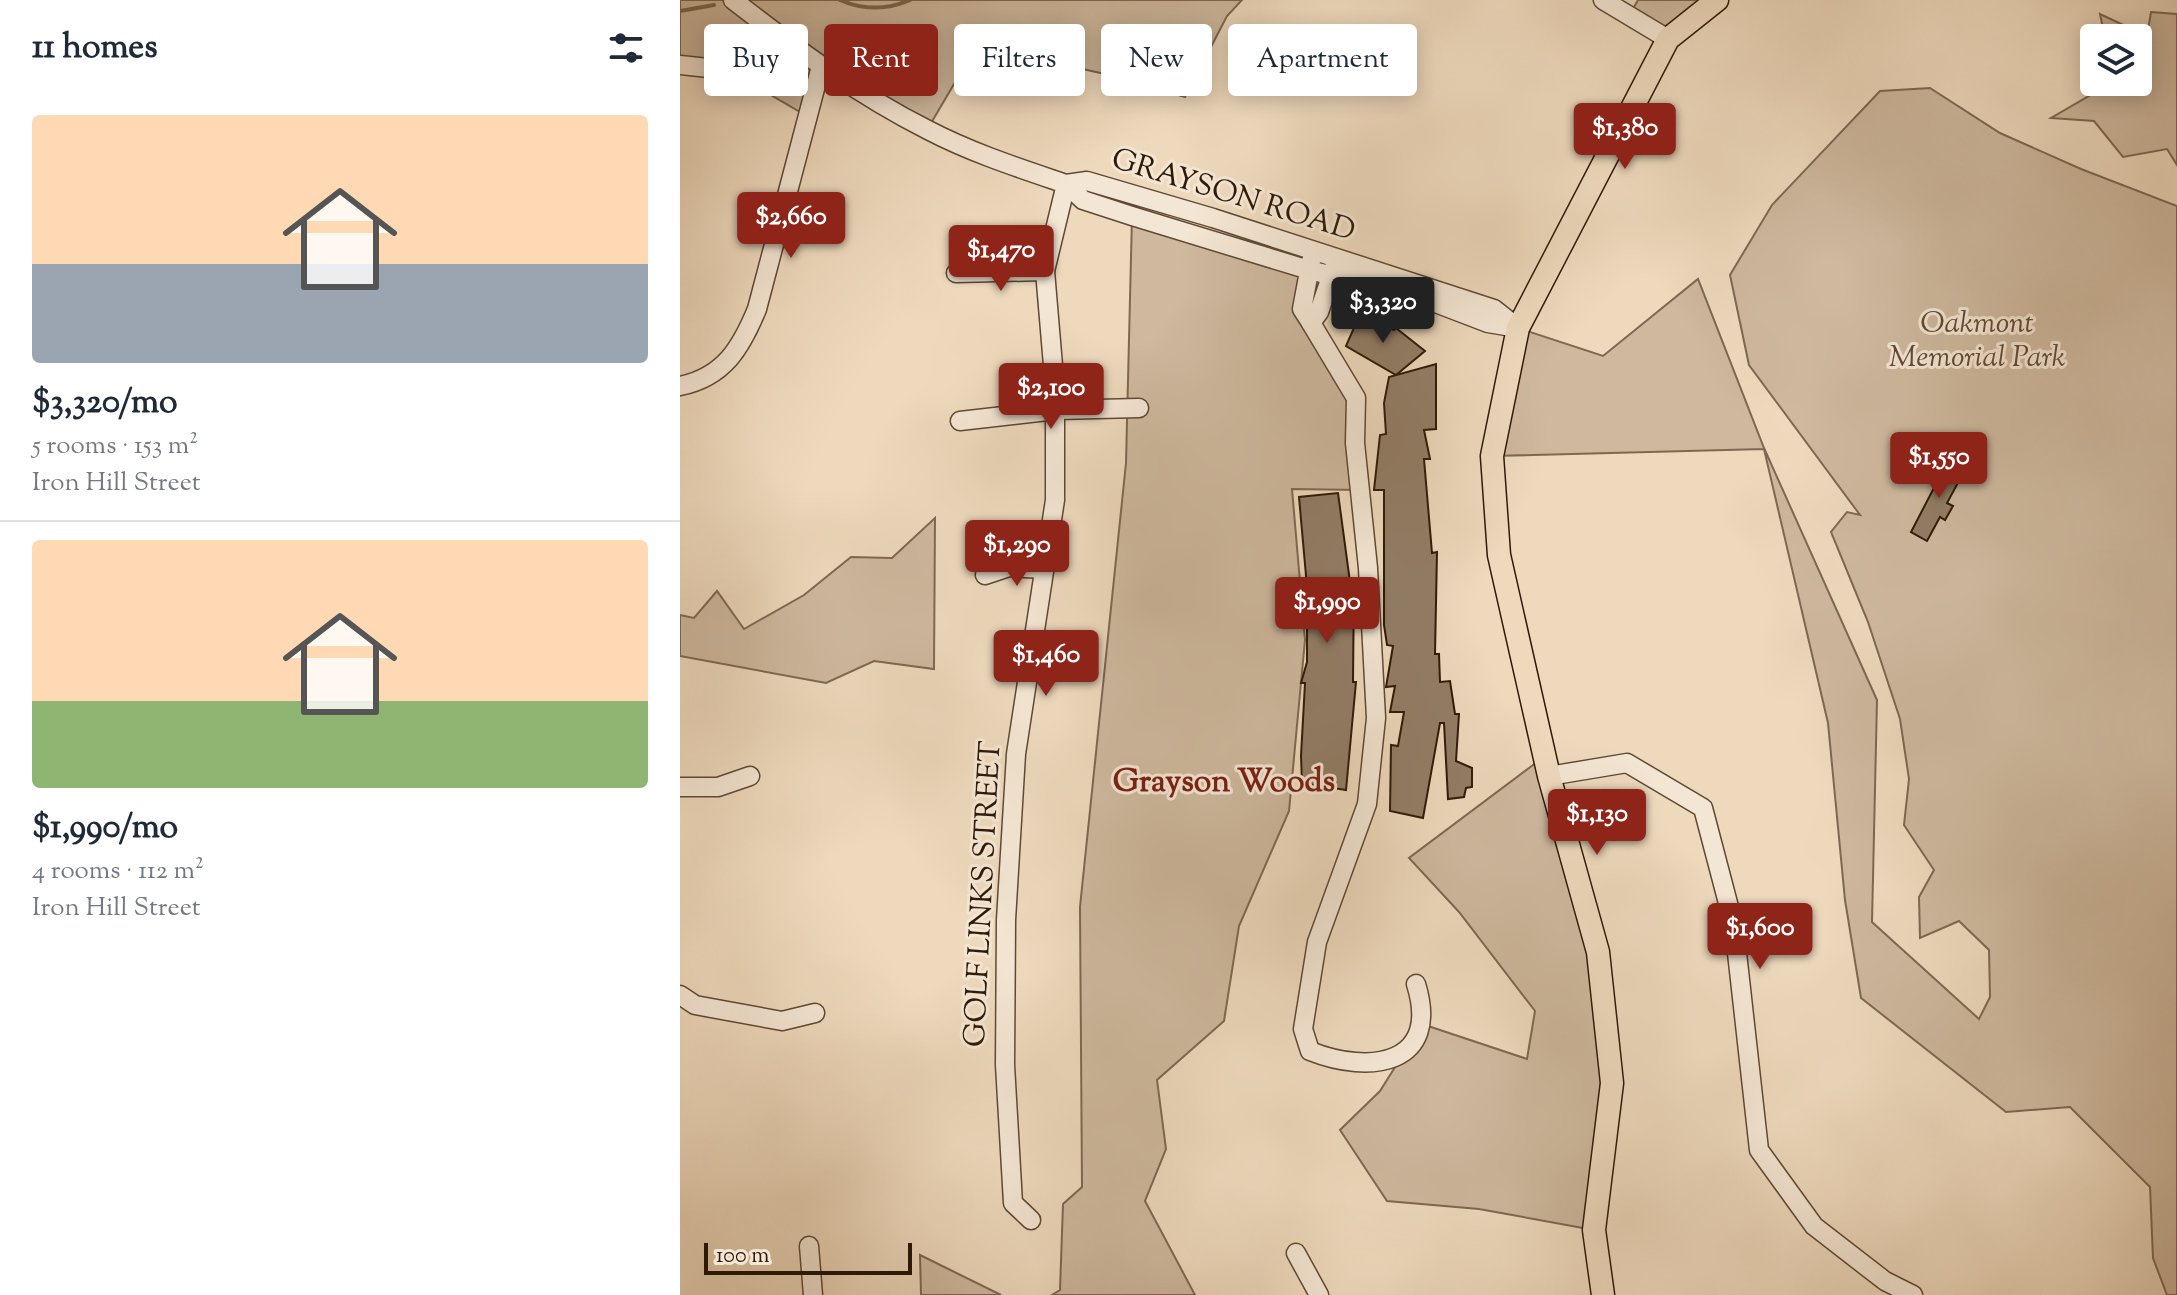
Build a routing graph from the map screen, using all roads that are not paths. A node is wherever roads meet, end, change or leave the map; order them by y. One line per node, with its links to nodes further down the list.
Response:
1 (733, 0): 6 (street, GRAYSON ROAD)
2 (1603, 0): 4 (street)
3 (1717, 0): 4 (main road)
4 (1668, 39): 16 (main road)
5 (680, 65): 7 (street)
6 (821, 66): 8 (street, GRAYSON ROAD); 17 (street)
7 (704, 68)
8 (1066, 184): 9 (street, GRAYSON ROAD); 11 (street, GRAYSON ROAD); 12 (street, GOLF LINKS STREET)
9 (1313, 250): 10 (street, GRAYSON ROAD); 11 (street)
10 (1337, 257): 14 (street); 16 (street, GRAYSON ROAD)
11 (1309, 270): 14 (street, GRAYSON ROAD); 15 (street)
12 (1045, 271): 13 (street); 19 (street, GOLF LINKS STREET)
13 (956, 273)
14 (1331, 276): 15 (street); 16 (street, GRAYSON ROAD)
15 (1311, 323): 26 (street)
16 (1518, 328): 24 (main road)
17 (680, 386)
18 (1139, 408): 19 (street)
19 (1056, 410): 20 (street); 21 (street, GOLF LINKS STREET)
20 (960, 421)
21 (1044, 569): 22 (street); 29 (street, GOLF LINKS STREET)
22 (985, 575)
23 (750, 776): 25 (street)
24 (1549, 776): 34 (main road); 35 (street)
25 (680, 787)
26 (1416, 984)
27 (680, 995): 28 (street)
28 (815, 1013)
29 (1031, 1220)
30 (809, 1246): 32 (street)
31 (1296, 1253): 33 (street)
32 (813, 1295)
33 (1319, 1295)
34 (1603, 1295)
35 (1913, 1295)

